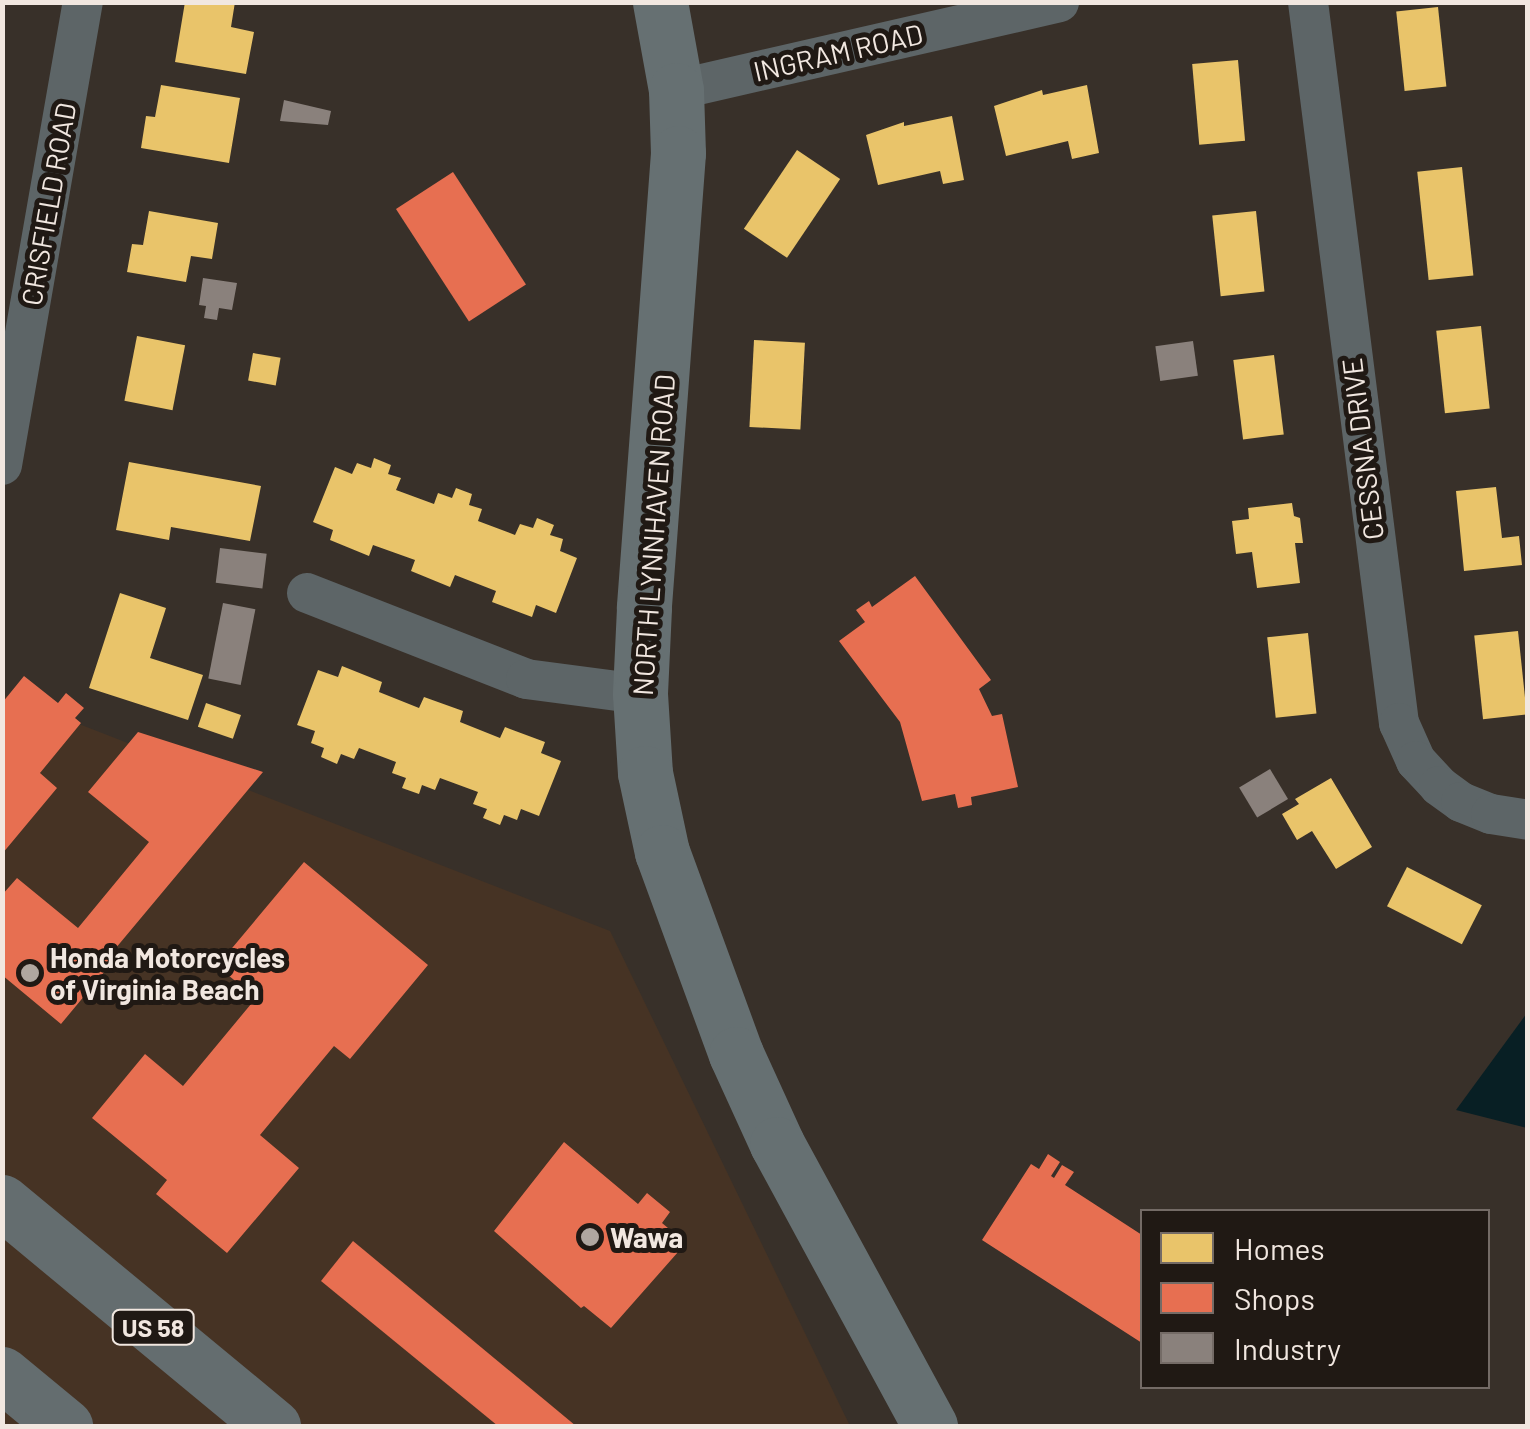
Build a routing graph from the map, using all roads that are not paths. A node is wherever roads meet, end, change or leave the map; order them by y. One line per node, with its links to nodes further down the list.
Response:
1 (83, 2): 6 (street, CRISFIELD ROAD)
2 (660, 2): 5 (street, NORTH LYNNHAVEN ROAD)
3 (1059, 2): 5 (street, INGRAM ROAD)
4 (1308, 2): 9 (street, CESSNA DRIVE)
5 (676, 90): 8 (street, NORTH LYNNHAVEN ROAD)
6 (2, 466)
7 (307, 593): 8 (street)
8 (640, 694): 14 (street, NORTH LYNNHAVEN ROAD)
9 (1528, 820)
10 (2, 1202): 13 (main road, US 58)
11 (2, 1374): 12 (main road)
12 (65, 1426)
13 (273, 1426)
14 (930, 1426)

